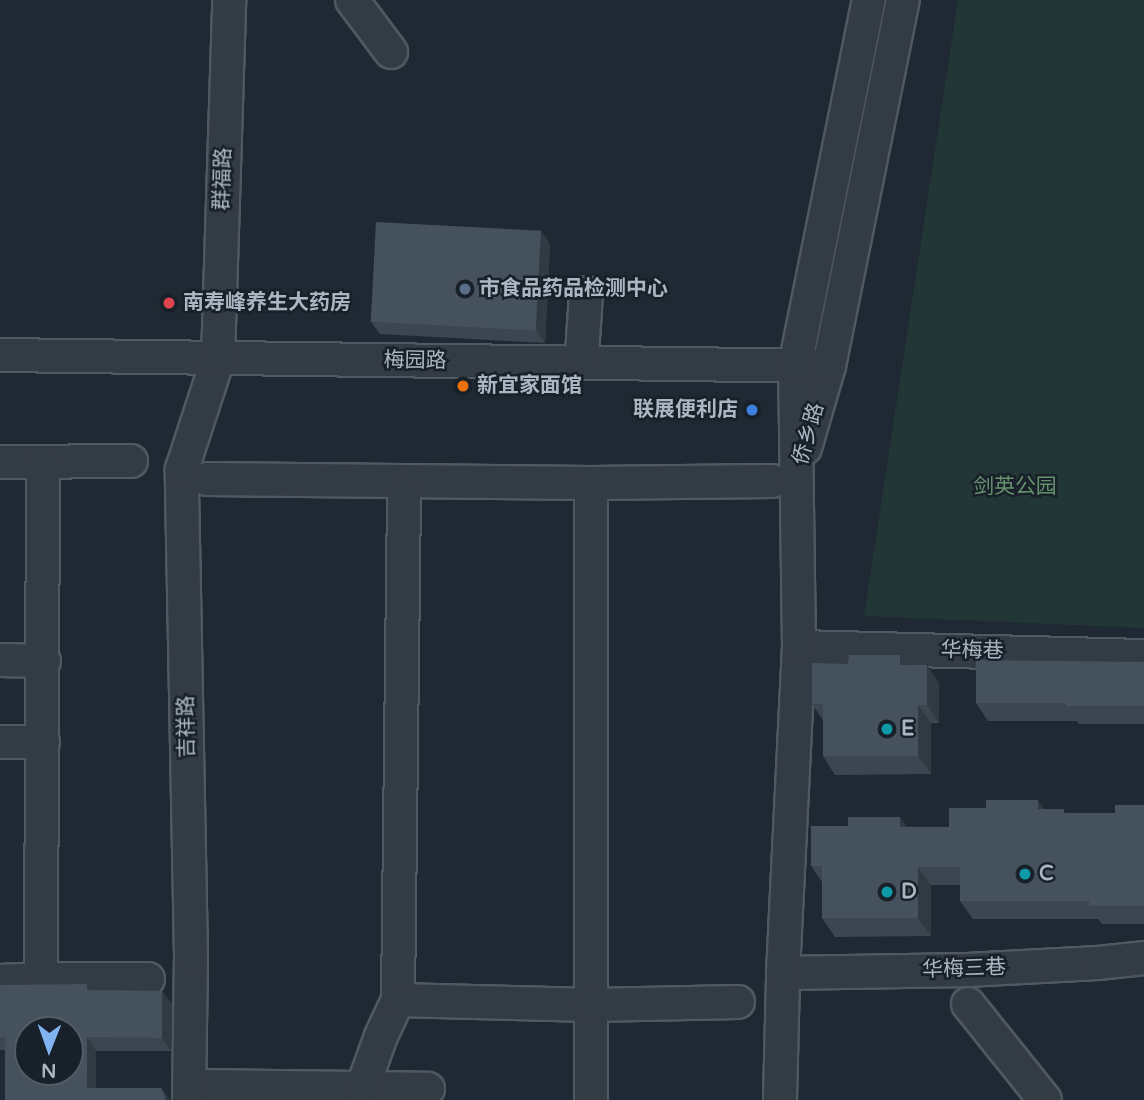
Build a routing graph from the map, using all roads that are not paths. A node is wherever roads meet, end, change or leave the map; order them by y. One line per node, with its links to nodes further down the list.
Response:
1 (229, 0): 9 (street, 群福路)
2 (352, 0): 5 (street)
3 (869, 0): 10 (street, 侨乡路)
4 (903, 0): 11 (street, 侨乡路)
5 (391, 52)
6 (586, 293): 8 (street)
7 (0, 355): 9 (street, 梅园路)
8 (582, 355)
9 (218, 359): 10 (street, 梅园路); 36 (street, 吉祥路)
10 (795, 366): 11 (street, 梅园路); 15 (street, 侨乡路)
11 (829, 366): 15 (street, 侨乡路)
12 (131, 461): 14 (street)
13 (0, 462): 14 (street)
14 (43, 462): 22 (street)
15 (784, 478): 17 (street); 19 (street)
16 (207, 479): 17 (street)
17 (591, 483): 33 (street)
18 (404, 494): 30 (street)
19 (799, 647): 20 (street, 华梅巷); 26 (street)
20 (1144, 656)
21 (0, 660): 22 (street)
22 (44, 661): 24 (street)
23 (0, 742): 24 (street)
24 (43, 742): 27 (street)
25 (1144, 958): 26 (street, 华梅三巷)
26 (783, 974): 38 (street)
27 (41, 979): 28 (street); 29 (street)
28 (148, 979)
29 (0, 981)
30 (398, 1000): 33 (street); 34 (street)
31 (738, 1002): 33 (street)
32 (968, 1004): 39 (street)
33 (591, 1005): 37 (street)
34 (362, 1089): 35 (street); 36 (street)
35 (428, 1089)
36 (189, 1093)
37 (591, 1100)
38 (780, 1100)
39 (1045, 1100)

